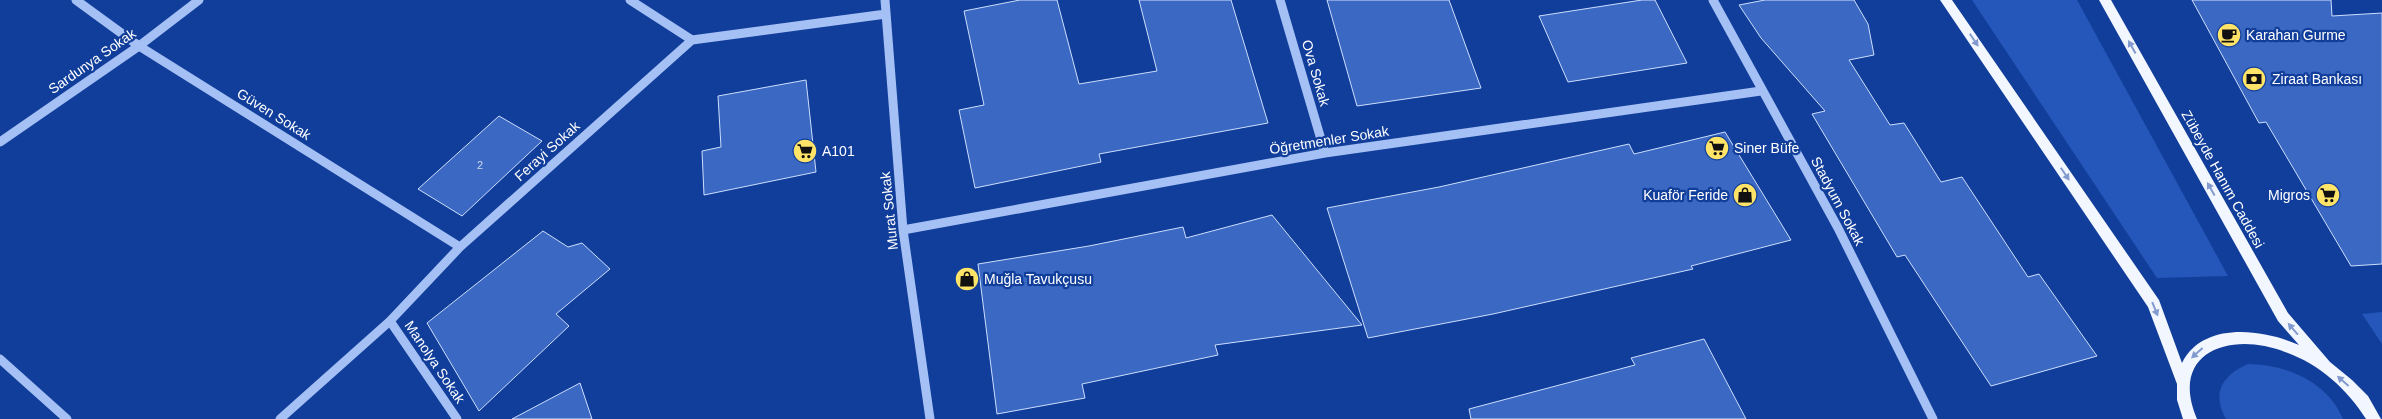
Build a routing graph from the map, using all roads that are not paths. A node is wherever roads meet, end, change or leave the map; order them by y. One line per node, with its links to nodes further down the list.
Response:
1 (76, 0): 11 (street, Güven Sokak)
2 (199, 0): 11 (street, Sardunya Sokak)
3 (630, 0): 10 (street)
4 (885, 0): 9 (street, Murat Sokak)
5 (1280, 0): 14 (street, Ova Sokak)
6 (1713, 0): 12 (street, Stadyum Sokak)
7 (1946, 0): 20 (main road, one-way to 20)
8 (2105, 0): 19 (main road, Zübeyde Hanım Caddesi, one-way to 8)
9 (886, 14): 10 (street); 15 (street, Murat Sokak)
10 (692, 40): 16 (street, Ferayi Sokak)
11 (139, 46): 13 (street, Sardunya Sokak); 16 (street, Güven Sokak)
12 (1761, 91): 14 (street, Öğretmenler Sokak); 26 (street, Stadyum Sokak)
13 (0, 142)
14 (1325, 153): 15 (street, Öğretmenler Sokak)
15 (903, 230): 25 (street, Murat Sokak)
16 (460, 247): 17 (street, Ferayi Sokak)
17 (390, 321): 23 (street, Ferayi Sokak); 24 (street, Manolya Sokak)
18 (0, 359): 22 (street)
19 (2325, 366): 20 (main road, one-way to 20); 21 (main road, one-way to 19)
20 (2182, 381): 27 (main road)
21 (2376, 417)
22 (67, 419)
23 (280, 419)
24 (457, 419)
25 (930, 419)
26 (1932, 419)
27 (2190, 419)

